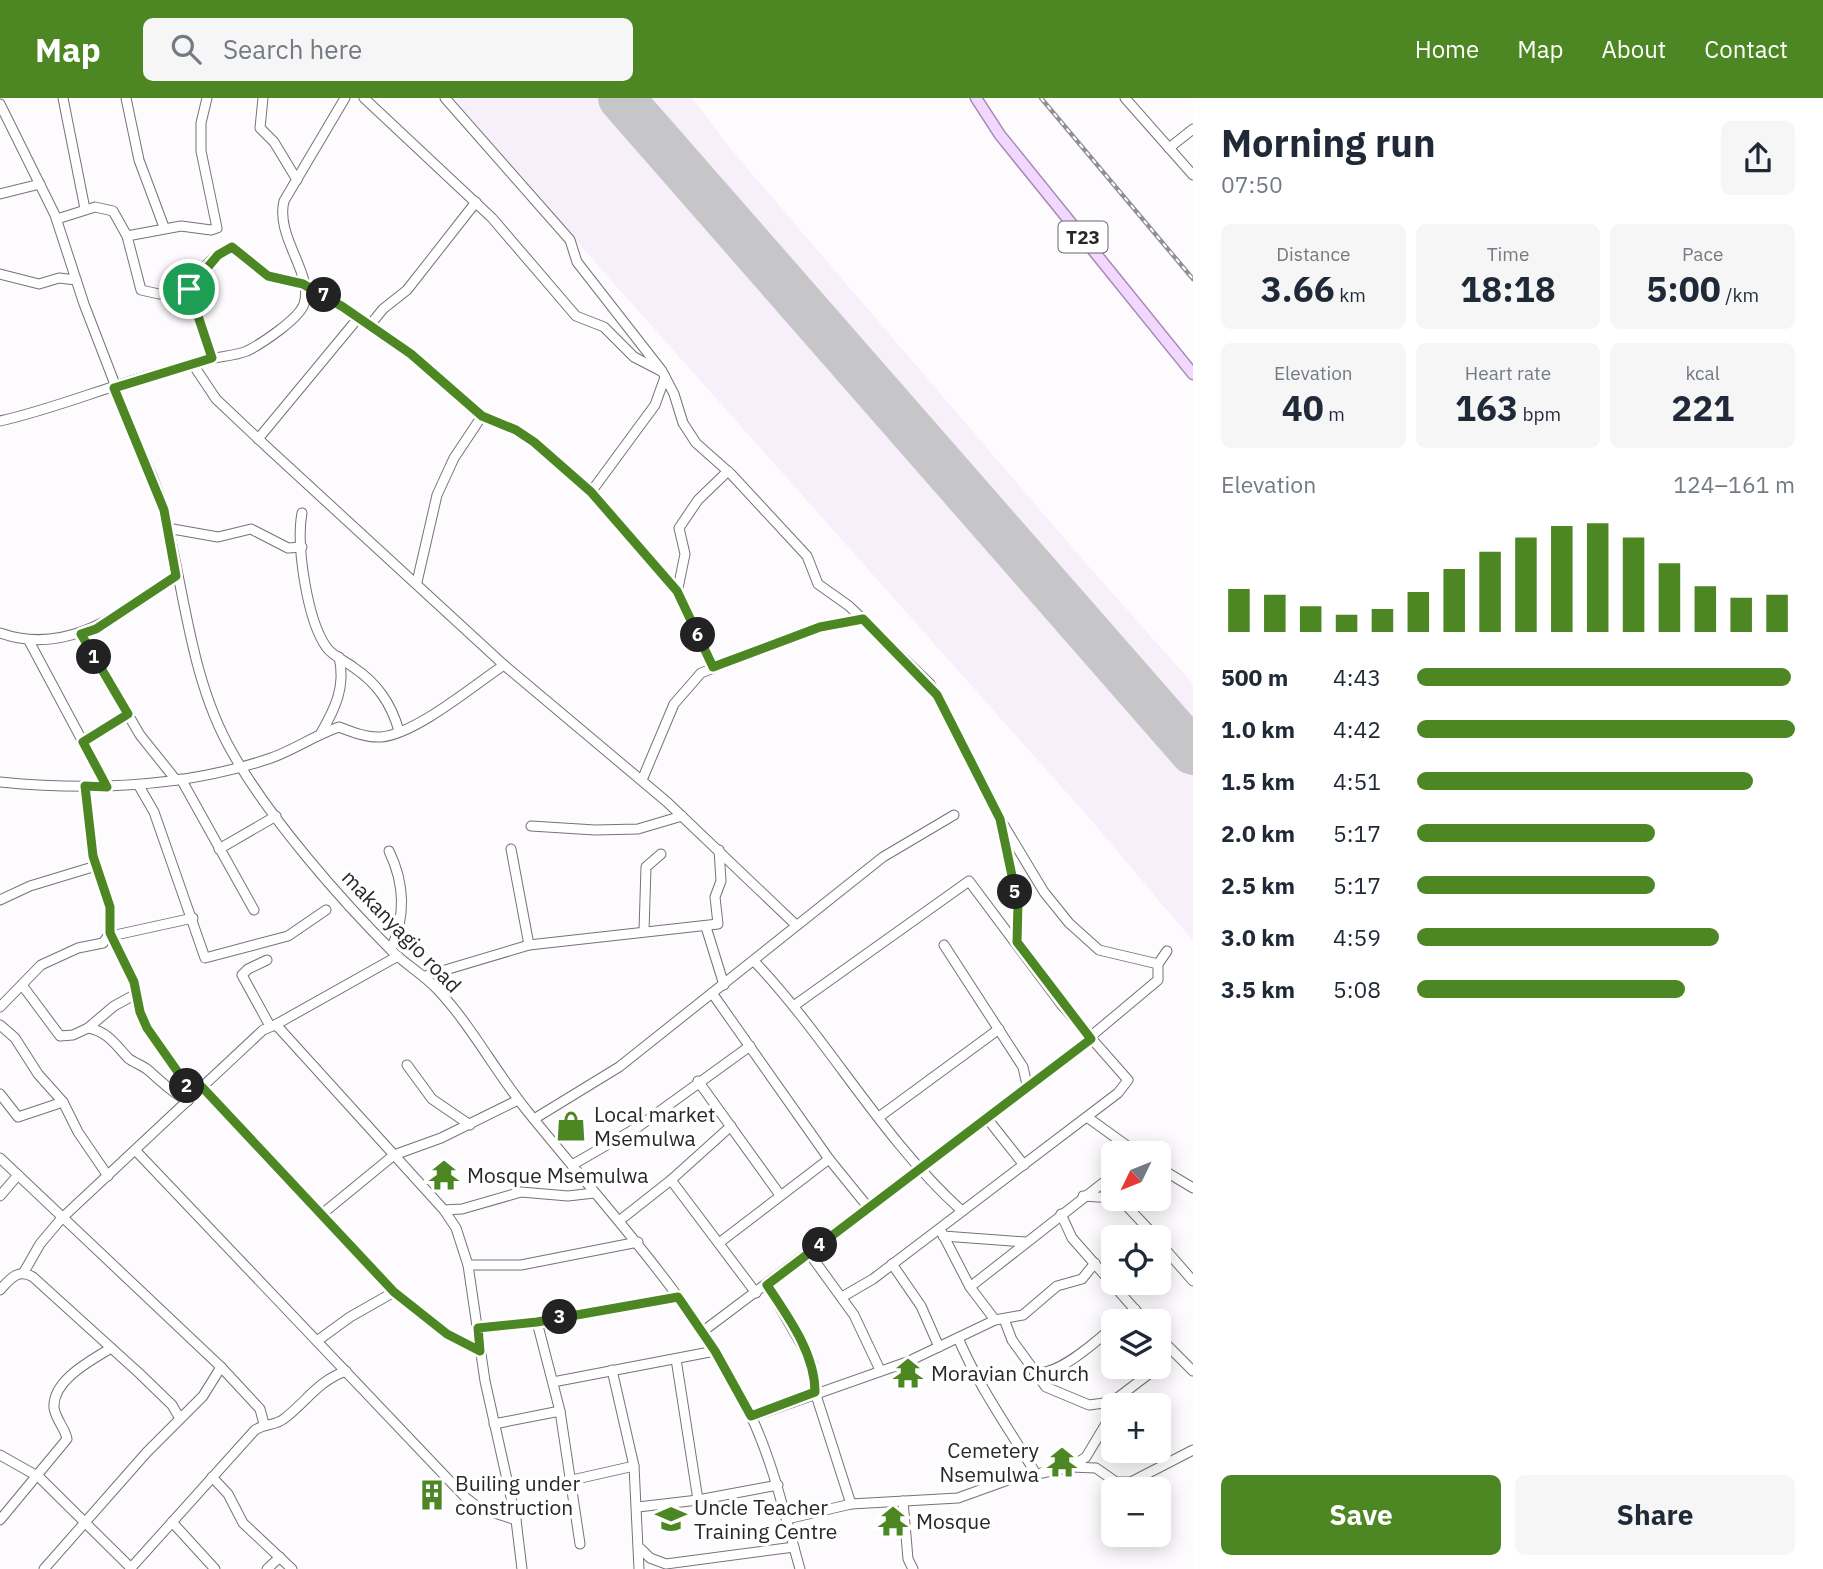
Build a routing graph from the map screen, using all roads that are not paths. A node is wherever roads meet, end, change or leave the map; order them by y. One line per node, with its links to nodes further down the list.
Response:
1 (63, 98): 18 (street)
2 (126, 98): 20 (street)
3 (207, 98): 20 (street)
4 (263, 98): 14 (street)
5 (345, 98): 14 (street)
6 (364, 98): 17 (street)
7 (445, 98): 30 (street)
8 (976, 98): 31 (main road, T23)
9 (1125, 98): 12 (street)
10 (0, 104): 15 (street, makanyagio road)
11 (1193, 129): 12 (street)
12 (1168, 148): 13 (street)
13 (1193, 175)
14 (298, 180): 24 (street)
15 (40, 184): 16 (street); 19 (street, makanyagio road)
16 (0, 194)
17 (476, 202): 27 (street); 30 (street)
18 (85, 209): 19 (street); 21 (street)
19 (57, 219): 23 (street, makanyagio road)
20 (164, 227): 21 (street)
21 (127, 236): 25 (street)
22 (0, 274): 23 (street)
23 (76, 279): 32 (street, makanyagio road)
24 (303, 284): 25 (street); 26 (street); 28 (street)
25 (189, 289): 28 (street)
26 (359, 317): 27 (street); 35 (street)
27 (370, 326): 33 (street)
28 (212, 358): 29 (street)
29 (194, 366): 32 (street); 35 (street)
30 (664, 374): 36 (street); 37 (street)
31 (1193, 374)
32 (115, 388): 34 (street); 39 (street, makanyagio road)
33 (482, 416): 37 (street); 42 (street)
34 (0, 421)
35 (258, 439): 42 (street)
36 (728, 471): 43 (street); 44 (street)
37 (591, 492): 43 (street)
38 (302, 513): 40 (street)
39 (167, 528): 40 (street); 41 (street, makanyagio road)
40 (302, 547): 48 (street)
41 (176, 576): 46 (street); 55 (street, makanyagio road)
42 (417, 582): 49 (street)
43 (677, 593): 50 (street)
44 (863, 619): 50 (street); 65 (street)
45 (0, 633): 47 (street)
46 (81, 634): 47 (street); 51 (street)
47 (29, 641): 54 (street)
48 (339, 657): 52 (street); 53 (street)
49 (504, 665): 52 (street); 57 (street)
50 (713, 667): 57 (street)
51 (128, 714): 54 (street); 56 (street)
52 (399, 731): 53 (street)
53 (321, 733): 55 (street)
54 (83, 742): 61 (street)
55 (241, 766): 56 (street); 63 (street, makanyagio road)
56 (178, 780): 60 (street); 67 (street)
57 (642, 780): 64 (street)
58 (0, 782): 59 (street)
59 (85, 786): 61 (street); 72 (street)
60 (139, 786): 61 (street); 76 (street)
61 (107, 787)
62 (954, 815): 77 (street)
63 (276, 816): 67 (street); 85 (street, makanyagio road)
64 (682, 816): 66 (street); 69 (street)
65 (1000, 819): 81 (street); 88 (street)
66 (531, 826)
67 (219, 849): 74 (street)
68 (511, 849): 82 (street)
69 (719, 850): 77 (street); 78 (street)
70 (389, 851): 85 (street)
71 (662, 854): 79 (street)
72 (96, 866): 73 (street); 80 (street)
73 (0, 900)
74 (254, 910)
75 (326, 910): 76 (street)
76 (193, 918): 80 (street)
77 (796, 925): 87 (street)
78 (706, 926): 79 (street); 91 (street)
79 (644, 931): 82 (street)
80 (111, 935): 90 (street); 93 (street)
81 (1017, 942): 94 (street); 100 (street)
82 (529, 945): 89 (street)
83 (944, 945): 99 (street)
84 (1167, 951): 88 (street)
85 (394, 953): 89 (street, makanyagio road); 97 (street)
86 (267, 960): 97 (street)
87 (754, 961): 91 (street); 94 (street)
88 (1158, 964): 100 (street)
89 (425, 976): 108 (street, makanyagio road)
90 (22, 985): 95 (street); 98 (street)
91 (724, 985): 92 (street)
92 (712, 993): 101 (street); 113 (street)
93 (136, 994): 98 (street); 107 (street)
94 (794, 1005): 111 (street)
95 (0, 1007)
96 (0, 1025): 109 (street)
97 (273, 1026): 105 (street); 118 (street)
98 (88, 1028): 107 (street)
99 (999, 1029): 104 (street); 111 (street)
100 (1091, 1038): 104 (street); 112 (street)
101 (750, 1046): 103 (street); 120 (street)
102 (407, 1065): 114 (street)
103 (698, 1081): 115 (street); 121 (street)
104 (1027, 1086): 110 (street)
105 (202, 1087): 107 (street); 140 (street)
106 (0, 1094): 109 (street)
107 (191, 1098): 117 (street)
108 (518, 1100): 113 (street, makanyagio road); 114 (street)
109 (63, 1102): 126 (street)
110 (986, 1116): 122 (street); 123 (street)
111 (879, 1117): 123 (street)
112 (1087, 1117): 116 (street); 122 (street)
113 (534, 1119): 121 (street, makanyagio road)
114 (470, 1125): 118 (street)
115 (731, 1126): 127 (street); 131 (street)
116 (1120, 1141)
117 (136, 1151): 126 (street); 177 (street)
118 (394, 1155): 137 (street); 140 (street)
119 (0, 1158): 124 (street)
120 (830, 1159): 131 (street); 136 (street)
121 (572, 1165): 130 (street, makanyagio road)
122 (1024, 1165): 138 (street)
123 (920, 1168): 135 (street); 136 (street)
124 (18, 1175): 132 (street); 142 (street)
125 (1171, 1175): 129 (street)
126 (108, 1176): 142 (street)
127 (671, 1180): 143 (street); 151 (street)
128 (1101, 1183): 133 (street)
129 (1193, 1188)
130 (594, 1193): 137 (street); 143 (street, makanyagio road)
131 (780, 1195): 151 (street)
132 (0, 1196)
133 (1083, 1196): 134 (street); 141 (street)
134 (1101, 1197)
135 (949, 1199): 138 (street); 144 (street)
136 (868, 1207): 152 (street)
137 (444, 1210): 156 (street)
138 (962, 1211): 144 (street)
139 (1131, 1211): 145 (street)
140 (322, 1214): 164 (street)
141 (1061, 1214): 146 (street); 147 (street)
142 (61, 1219): 159 (street); 185 (street)
143 (618, 1221): 149 (street, makanyagio road)
144 (950, 1221): 148 (street)
145 (1144, 1225)
146 (1045, 1227): 147 (street); 150 (street)
147 (1068, 1232): 154 (street)
148 (941, 1233): 150 (street); 155 (street); 162 (street)
149 (638, 1242): 156 (street); 166 (street, makanyagio road)
150 (1026, 1242): 162 (street)
151 (719, 1244): 165 (street)
152 (809, 1254): 161 (street); 167 (street)
153 (1171, 1256): 158 (street)
154 (1095, 1263): 169 (street); 170 (street)
155 (892, 1264): 167 (street); 178 (street)
156 (468, 1265): 173 (street)
157 (1193, 1265): 158 (street)
158 (1180, 1267): 160 (street)
159 (23, 1272): 163 (street); 179 (street)
160 (1193, 1280)
161 (767, 1285): 165 (street); 193 (street)
162 (970, 1287): 168 (street)
163 (0, 1290)
164 (394, 1292): 177 (street); 180 (street)
165 (756, 1293): 174 (street)
166 (678, 1297): 171 (street); 174 (street, makanyagio road)
167 (842, 1297): 187 (street)
168 (986, 1308): 170 (street); 172 (street)
169 (1135, 1309)
170 (1000, 1320): 172 (street); 190 (street)
171 (537, 1322): 173 (street); 192 (street)
172 (985, 1324): 176 (street)
173 (478, 1328): 180 (street)
174 (702, 1332): 181 (street, makanyagio road)
175 (1101, 1336): 190 (street)
176 (958, 1338): 178 (street); 206 (street)
177 (317, 1341): 188 (street)
178 (939, 1347): 187 (street)
179 (111, 1348): 198 (street); 207 (street)
180 (480, 1351): 200 (street)
181 (715, 1351): 184 (street); 197 (street, makanyagio road)
182 (1171, 1351): 183 (street)
183 (1173, 1353): 189 (street)
184 (676, 1359): 186 (street); 211 (street)
185 (221, 1367): 198 (street); 199 (street)
186 (612, 1370): 192 (street); 204 (street)
187 (880, 1370): 193 (street)
188 (346, 1371): 199 (street); 217 (street)
189 (1193, 1371)
190 (1034, 1372): 195 (street)
191 (1144, 1379): 194 (street)
192 (553, 1382): 196 (street)
193 (815, 1392): 197 (street); 213 (street)
194 (1128, 1393)
195 (1101, 1405)
196 (560, 1411): 200 (street); 209 (street)
197 (751, 1416): 210 (street, makanyagio road)
198 (179, 1417): 218 (street)
199 (264, 1424): 208 (street)
200 (494, 1424): 217 (street)
201 (1101, 1432): 205 (street)
202 (1193, 1450): 205 (street)
203 (0, 1455): 207 (street)
204 (634, 1466): 209 (street); 214 (street)
205 (1071, 1467): 206 (street)
206 (1036, 1474): 212 (street)
207 (39, 1477): 216 (street); 218 (street)
208 (212, 1477): 219 (street); 223 (street)
209 (572, 1480): 220 (street)
210 (778, 1485): 211 (street); 215 (street, makanyagio road)
211 (698, 1500): 214 (street)
212 (904, 1501): 213 (street); 232 (street)
213 (851, 1504): 215 (street)
214 (638, 1507): 222 (street)
215 (787, 1519): 221 (street, makanyagio road)
216 (0, 1520)
217 (516, 1520): 229 (street)
218 (86, 1522): 224 (street); 225 (street)
219 (172, 1522): 225 (street); 226 (street)
220 (580, 1544)
221 (794, 1547): 222 (street); 231 (street, makanyagio road)
222 (641, 1549): 230 (street)
223 (281, 1557): 227 (street); 228 (street)
224 (44, 1569)
225 (131, 1569)
226 (215, 1569)
227 (267, 1569)
228 (292, 1569)
229 (522, 1569)
230 (639, 1569)
231 (800, 1569)
232 (913, 1569)

